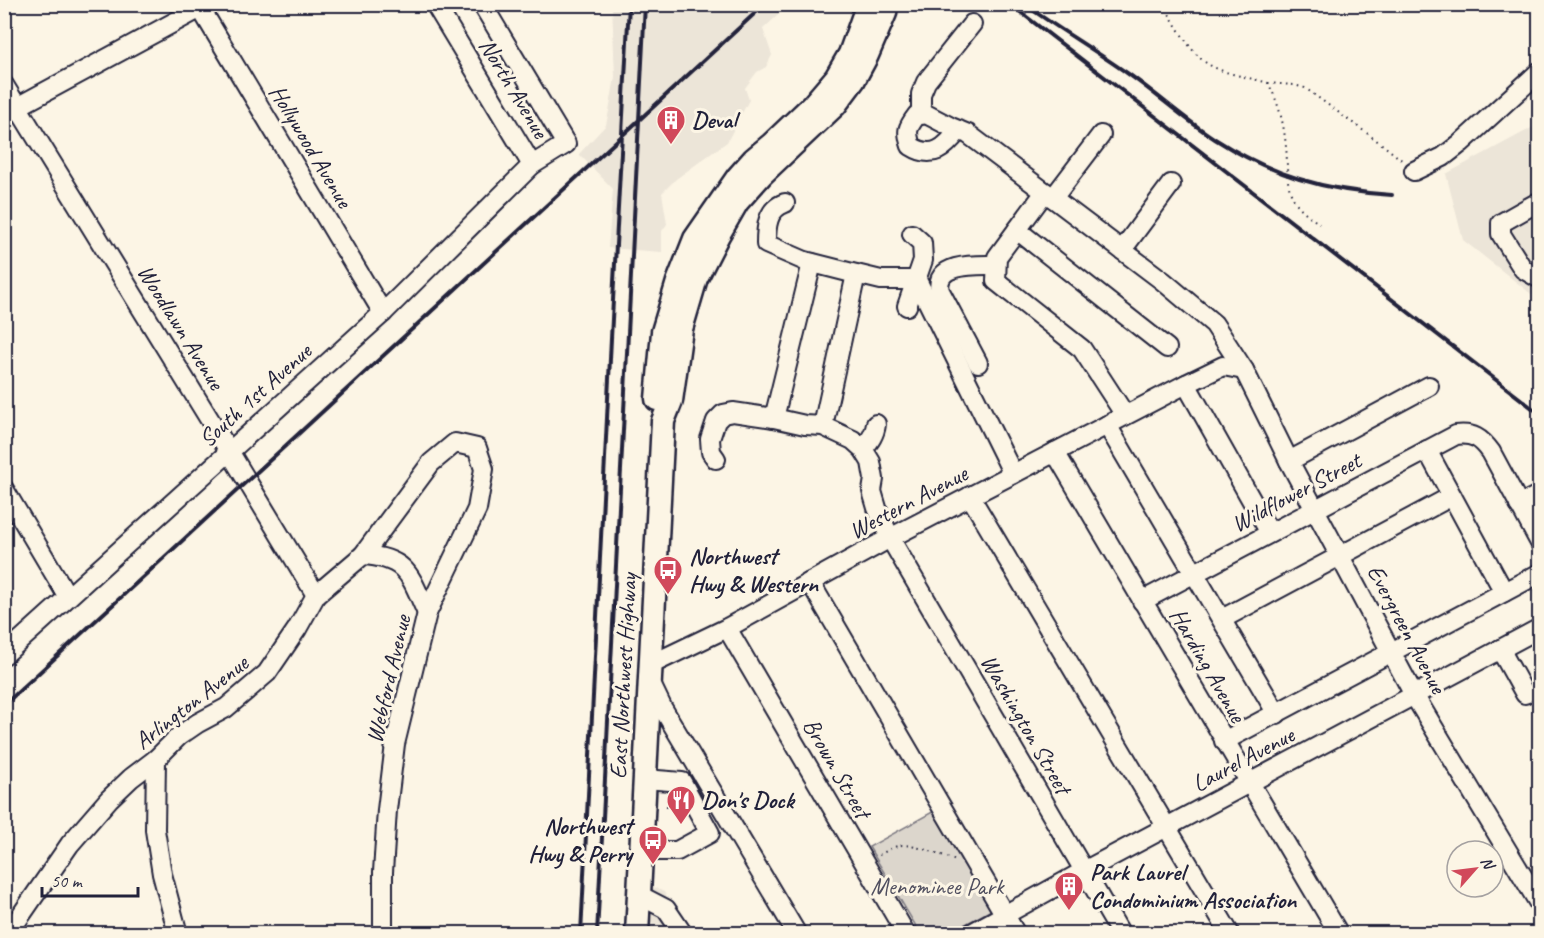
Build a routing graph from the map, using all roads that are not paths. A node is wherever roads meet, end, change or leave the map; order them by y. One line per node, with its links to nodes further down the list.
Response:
1 (435, 4): 13 (street, North Avenue)
2 (482, 4): 13 (street, South 1st Avenue)
3 (868, 4): 36 (main road, East Northwest Highway)
4 (886, 4): 36 (main road, East Northwest Highway)
5 (202, 6): 9 (street); 28 (street, Hollywood Avenue)
6 (972, 24): 10 (street)
7 (1539, 71): 14 (street)
8 (4, 85): 9 (street, Woodlawn Avenue)
9 (11, 110): 42 (street, Woodlawn Avenue)
10 (921, 115): 11 (street); 11 (street)
11 (959, 130): 16 (street, Evergreen Avenue)
12 (1101, 135): 16 (street)
13 (532, 165): 28 (street, South 1st Avenue)
14 (1414, 171)
15 (1171, 184): 21 (street)
16 (1049, 195): 19 (street); 21 (street, Evergreen Avenue)
17 (1539, 201): 25 (street)
18 (785, 203): 22 (street)
19 (1017, 230): 23 (street); 29 (street)
20 (912, 234): 26 (street)
21 (1122, 250): 31 (street, Evergreen Avenue)
22 (812, 263): 24 (street); 35 (street)
23 (996, 265): 30 (street); 34 (street)
24 (856, 274): 26 (street); 39 (street)
25 (1539, 279)
26 (916, 280): 27 (street); 47 (street)
27 (907, 306)
28 (383, 313): 42 (street, South 1st Avenue)
29 (1167, 348)
30 (978, 363)
31 (1244, 370): 32 (street, Western Avenue); 46 (street, Evergreen Avenue)
32 (1186, 384): 34 (street, Western Avenue); 54 (street)
33 (1429, 386): 46 (street)
34 (1125, 416): 38 (street, Western Avenue)
35 (774, 418): 39 (street); 45 (street)
36 (663, 421): 73 (main road, East Northwest Highway)
37 (876, 424): 41 (street)
38 (1107, 425): 44 (street, Western Avenue); 59 (street)
39 (823, 426): 41 (street)
40 (477, 447): 57 (street, Arlington Avenue); 66 (street, Webford Avenue)
41 (863, 449): 55 (street, Washington Street)
42 (229, 450): 63 (street, Woodlawn Avenue); 64 (street, South 1st Avenue)
43 (1427, 450): 51 (street); 52 (street, Wildflower Street); 53 (street, Wildflower Street)
44 (1055, 452): 47 (street, Western Avenue); 65 (street, Harding Avenue)
45 (716, 459)
46 (1289, 461): 53 (street, Evergreen Avenue)
47 (1013, 474): 50 (street, Western Avenue)
48 (4, 489): 64 (street)
49 (1539, 494): 52 (street)
50 (970, 496): 55 (street, Western Avenue); 81 (street)
51 (1452, 496): 58 (street); 62 (street)
52 (1519, 505): 56 (street)
53 (1315, 509): 54 (street, Wildflower Street); 58 (street, Evergreen Avenue)
54 (1270, 533): 59 (street, Wildflower Street)
55 (890, 538): 61 (street, Western Avenue); 83 (street, Washington Street)
56 (1539, 543)
57 (363, 555): 63 (street, Arlington Avenue); 66 (street)
58 (1340, 556): 67 (street); 71 (street, Evergreen Avenue)
59 (1195, 573): 65 (street, Wildflower Street); 67 (street)
60 (1539, 573): 62 (street)
61 (810, 582): 68 (street, Western Avenue); 86 (street)
62 (1504, 592): 71 (street)
63 (316, 595): 78 (street, Arlington Avenue)
64 (68, 597): 72 (street, South 1st Avenue)
65 (1143, 601): 77 (street, Harding Avenue)
66 (427, 614): 89 (street, Webford Avenue)
67 (1222, 619): 76 (street)
68 (727, 628): 73 (street, Western Avenue); 93 (street, Brown Street)
69 (1539, 628): 70 (street, Laurel Avenue)
70 (1500, 650): 74 (street, Laurel Avenue); 75 (street)
71 (1392, 652): 74 (street, Evergreen Avenue); 76 (street)
72 (4, 655)
73 (650, 673): 79 (main road, East Northwest Highway); 92 (street)
74 (1414, 694): 80 (street, Laurel Avenue); 85 (street, Evergreen Avenue)
75 (1525, 694)
76 (1277, 714): 77 (street)
77 (1224, 741): 80 (street, Harding Avenue)
78 (156, 759): 87 (street, Arlington Avenue); 88 (street)
79 (645, 779): 82 (main road, East Northwest Highway); 82 (street)
80 (1249, 783): 81 (street, Laurel Avenue); 98 (street, Harding Avenue)
81 (1167, 826): 83 (street, Laurel Avenue); 97 (street)
82 (641, 850): 84 (main road, East Northwest Highway)
83 (1084, 871): 86 (street, Laurel Avenue); 96 (street, Washington Street)
84 (639, 896): 90 (main road, East Northwest Highway); 91 (street)
85 (1539, 906)
86 (1005, 914): 94 (street, Laurel Avenue); 95 (street)
87 (8, 933)
88 (178, 933)
89 (382, 933)
90 (637, 933)
91 (683, 933)
92 (797, 933)
93 (906, 933)
94 (970, 933)
95 (1016, 933)
96 (1121, 933)
97 (1230, 933)
98 (1339, 933)

